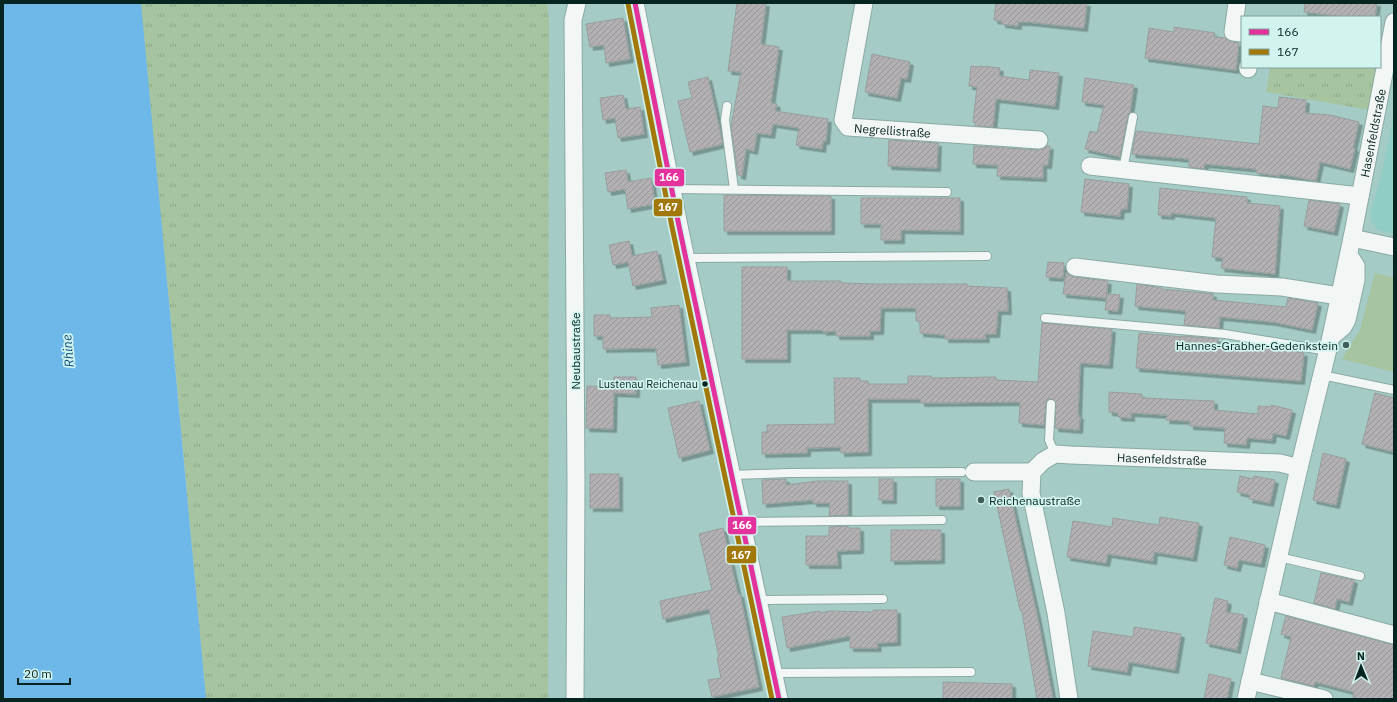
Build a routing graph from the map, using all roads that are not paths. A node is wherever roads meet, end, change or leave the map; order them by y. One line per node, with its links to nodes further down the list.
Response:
1 (577, 3): 43 (street, Neubaustraße)
2 (635, 3): 12 (street)
3 (864, 3): 9 (street, Negrellistraße)
4 (1237, 3): 6 (street)
5 (1394, 22): 15 (street, Hasenfeldstraße)
6 (1241, 33)
7 (727, 106): 13 (lane)
8 (1133, 117): 11 (lane)
9 (1039, 140)
10 (1090, 166): 11 (street)
11 (1123, 170): 15 (street)
12 (672, 189): 13 (lane); 19 (street)
13 (734, 189): 14 (lane)
14 (947, 192)
15 (1360, 196): 16 (street, Hasenfeldstraße)
16 (1350, 246): 17 (street); 21 (street, Hasenfeldstraße); 23 (street)
17 (1394, 248)
18 (988, 256): 19 (lane)
19 (686, 258): 31 (street)
20 (1075, 267): 21 (street)
21 (1340, 296): 23 (street, Hasenfeldstraße)
22 (1045, 318): 23 (lane)
23 (1329, 344): 24 (street, Hasenfeldstraße)
24 (1322, 375): 25 (lane); 28 (street, Hasenfeldstraße)
25 (1394, 390)
26 (1051, 404): 27 (lane)
27 (1055, 454): 28 (street, Hasenfeldstraße); 30 (street)
28 (1299, 468): 34 (street, Hasenfeldstraße)
29 (968, 472): 30 (street); 31 (lane)
30 (1032, 472): 45 (street)
31 (732, 475): 33 (street)
32 (942, 520): 33 (lane)
33 (742, 522): 37 (street)
34 (1278, 557): 35 (lane); 38 (street, Hasenfeldstraße)
35 (1360, 576)
36 (883, 599): 37 (lane)
37 (759, 600): 41 (street)
38 (1268, 601): 39 (street); 42 (street, Hasenfeldstraße)
39 (1394, 635)
40 (971, 672): 41 (lane)
41 (774, 673): 44 (street)
42 (1250, 681): 46 (street, Hasenfeldstraße); 47 (street)
43 (575, 699)
44 (780, 699)
45 (1069, 699)
46 (1246, 699)
47 (1324, 699)

